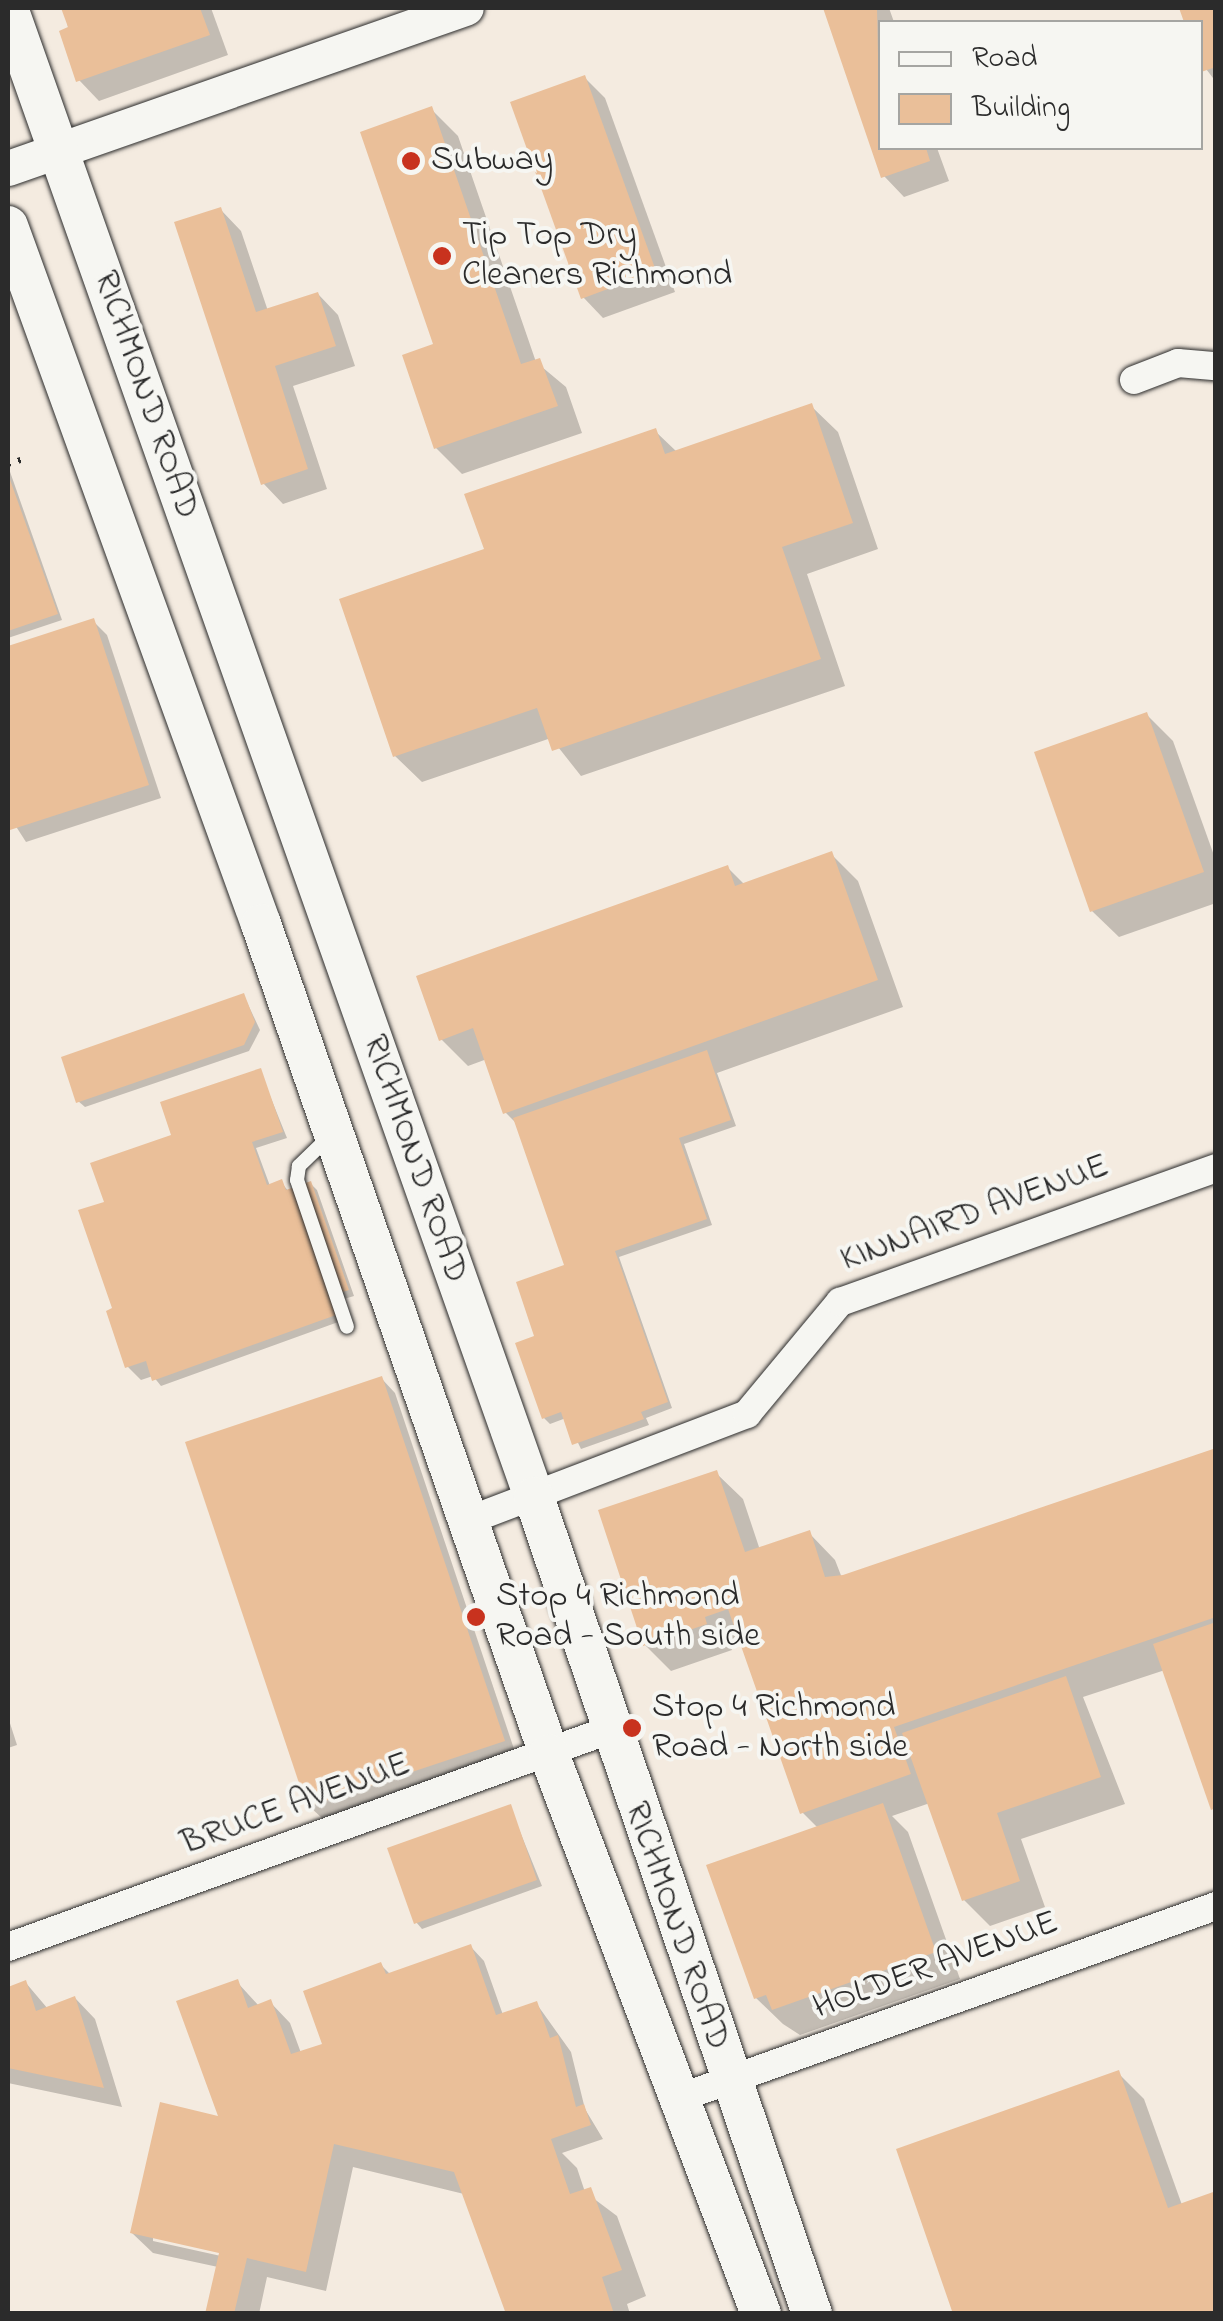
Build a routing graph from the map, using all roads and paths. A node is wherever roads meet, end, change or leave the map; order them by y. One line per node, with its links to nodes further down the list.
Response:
1 (8, 8): 3 (main road, RICHMOND ROAD)
2 (466, 8): 3 (street)
3 (59, 150): 4 (street); 13 (main road, RICHMOND ROAD)
4 (8, 168)
5 (8, 226): 10 (main road, RICHMOND ROAD)
6 (1215, 367): 7 (street)
7 (1134, 380)
8 (23, 459): 9 (path)
9 (8, 464)
10 (333, 1133): 12 (lane); 14 (main road, RICHMOND ROAD)
11 (1216, 1168): 13 (street, KINNAIRD AVENUE)
12 (347, 1328)
13 (534, 1497): 14 (street, KINNAIRD AVENUE); 15 (main road, RICHMOND ROAD)
14 (467, 1521): 16 (main road, RICHMOND ROAD)
15 (609, 1730): 16 (street, BRUCE AVENUE); 19 (main road, RICHMOND ROAD)
16 (549, 1754): 18 (street, BRUCE AVENUE); 20 (main road, RICHMOND ROAD)
17 (1216, 1906): 19 (street, HOLDER AVENUE)
18 (8, 1948)
19 (729, 2080): 20 (street, HOLDER AVENUE); 22 (main road, RICHMOND ROAD)
20 (682, 2097): 21 (main road, RICHMOND ROAD)
21 (761, 2314)
22 (812, 2314)

